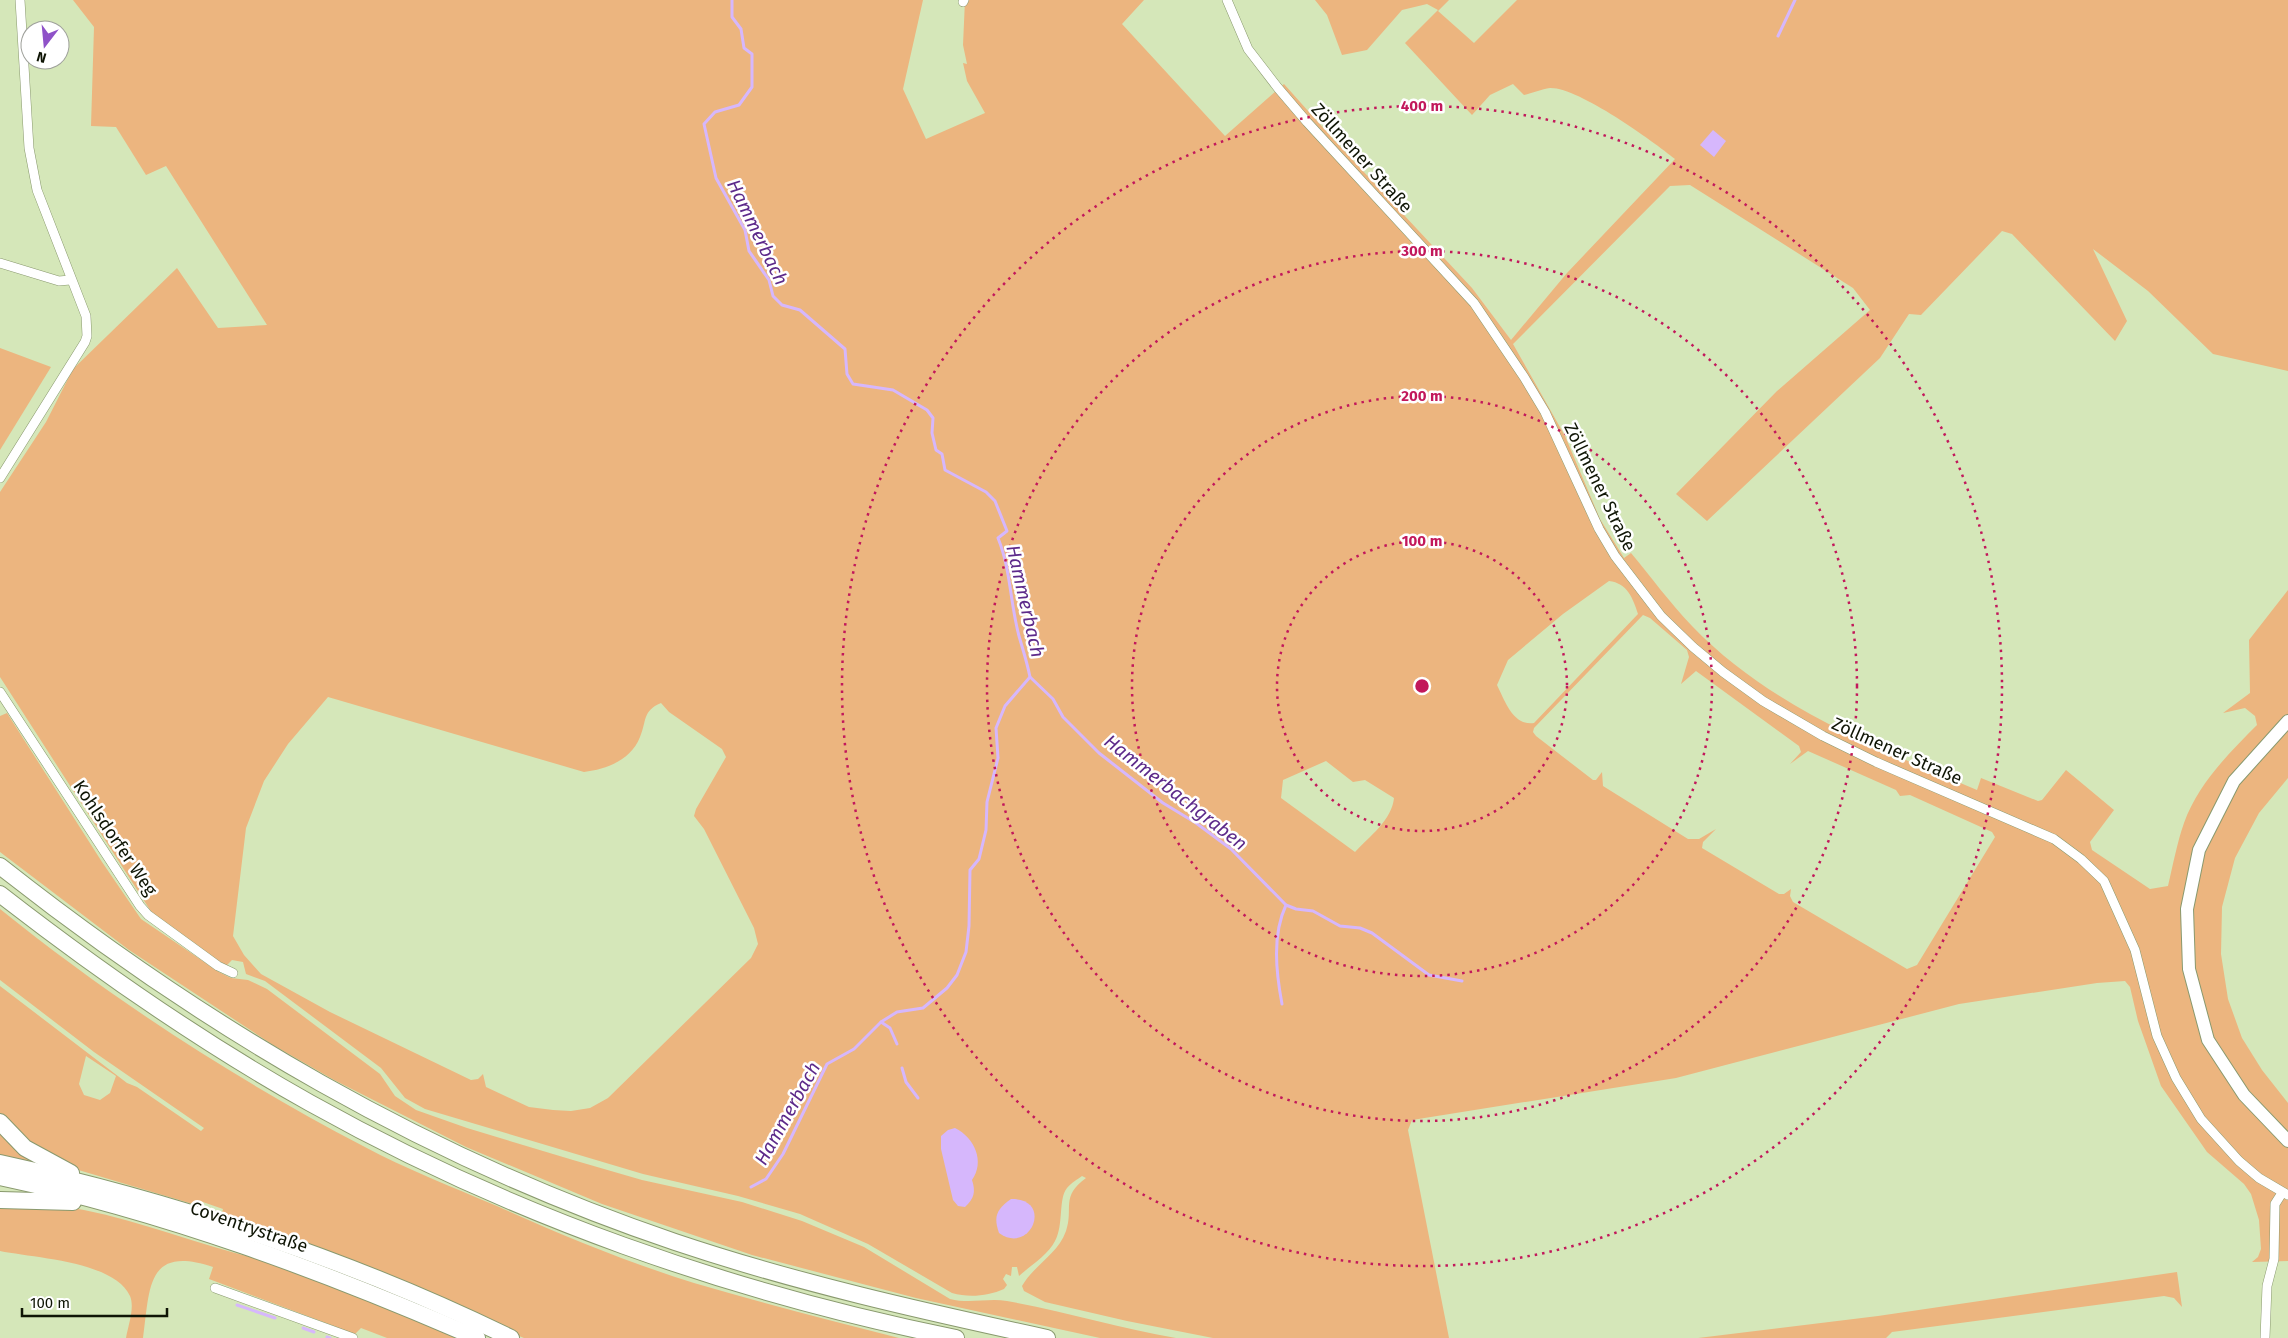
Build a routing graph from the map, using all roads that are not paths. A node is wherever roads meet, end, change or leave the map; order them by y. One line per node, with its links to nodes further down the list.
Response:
1 (20, 0): 4 (street)
2 (1227, 0): 15 (street, Zöllmener Straße)
3 (0, 263): 4 (street)
4 (70, 280): 5 (street)
5 (0, 478)
6 (0, 692): 10 (street, Kohlsdorfer Weg)
7 (2288, 721): 12 (main road)
8 (0, 866): 23 (highway)
9 (0, 894): 22 (highway)
10 (233, 973)
11 (0, 1122): 16 (highway)
12 (2288, 1141)
13 (0, 1163): 16 (highway)
14 (0, 1176): 16 (highway, Coventrystraße)
15 (2285, 1194): 24 (street)
16 (102, 1195): 17 (highway); 20 (highway, Coventrystraße); 21 (highway)
17 (0, 1200)
18 (216, 1288): 19 (street)
19 (353, 1338)
20 (477, 1338)
21 (511, 1338)
22 (956, 1338)
23 (1047, 1338)
24 (2265, 1338)

